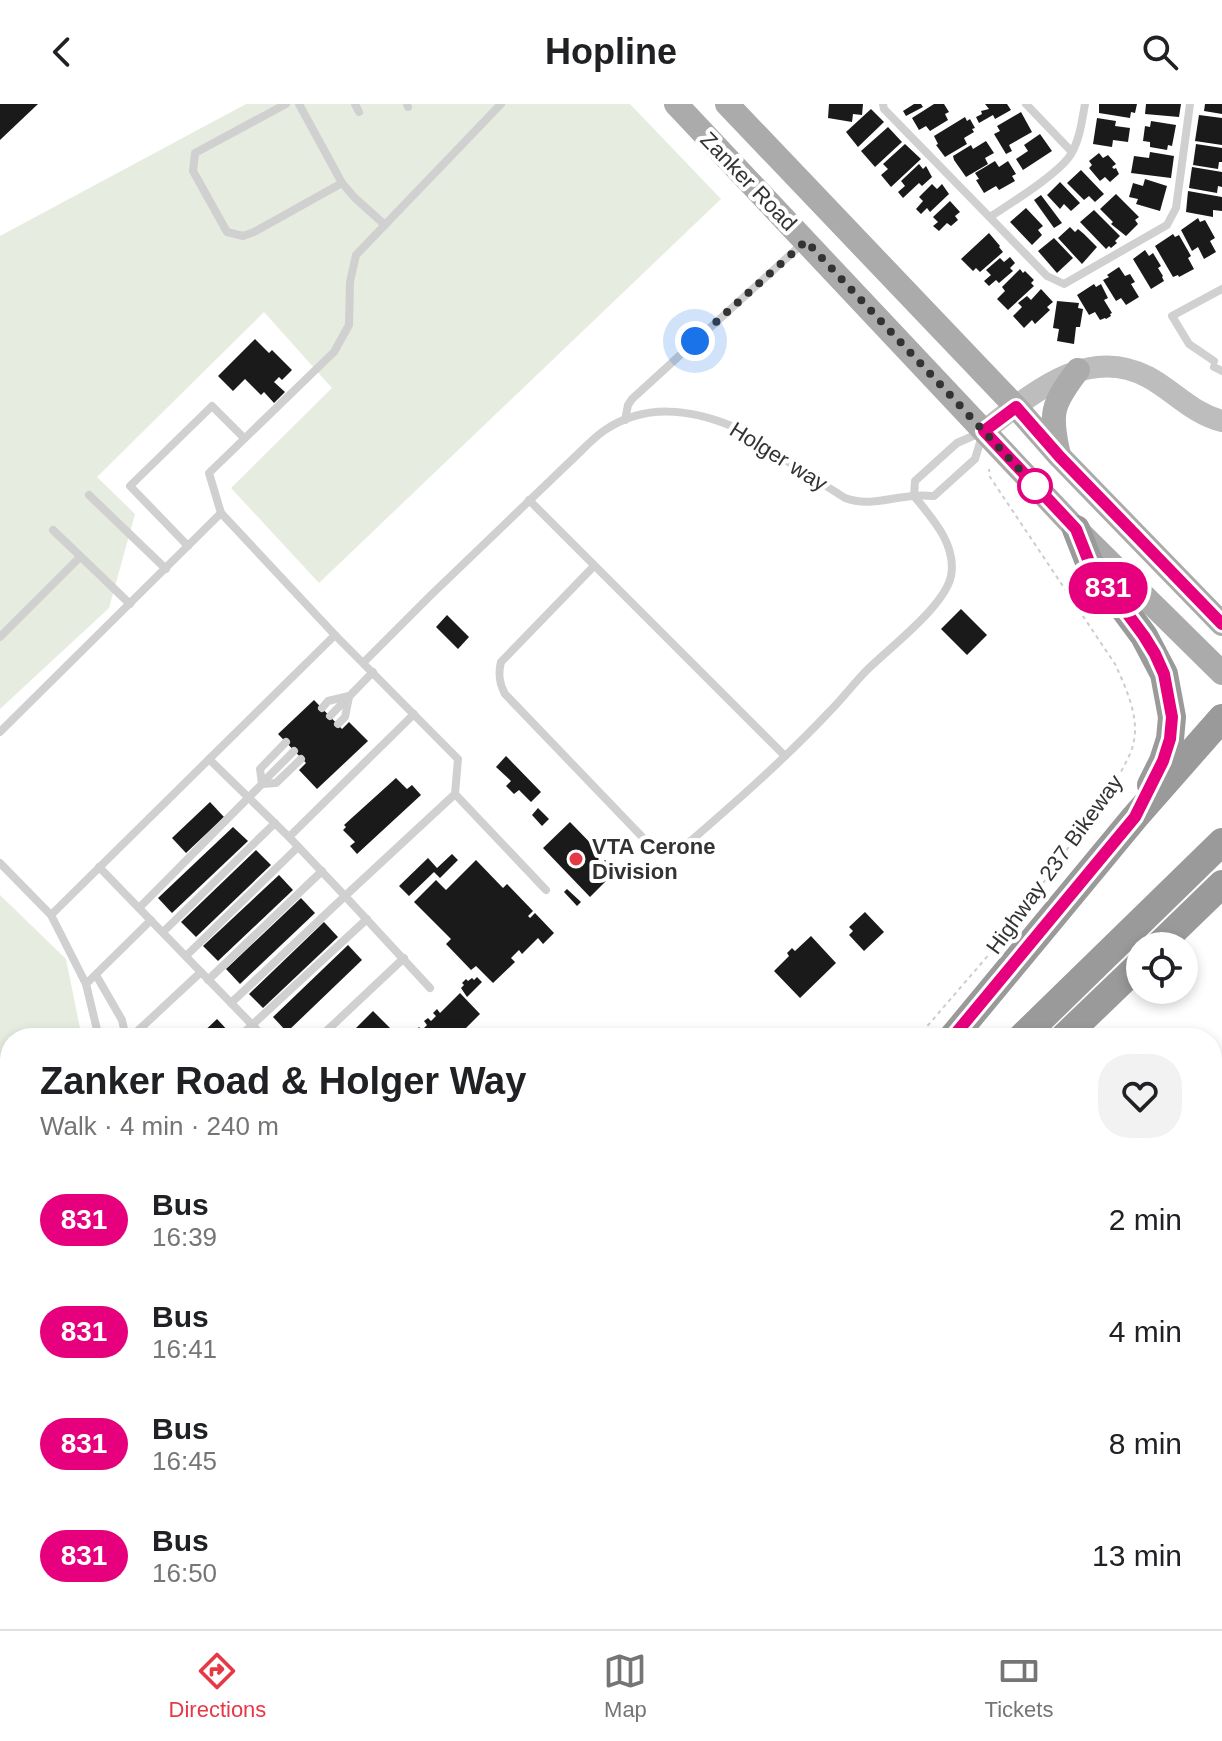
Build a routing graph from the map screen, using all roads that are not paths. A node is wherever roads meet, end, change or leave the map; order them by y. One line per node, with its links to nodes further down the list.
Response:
1 (286, 104): 11 (lane)
2 (299, 104): 11 (lane)
3 (501, 104): 13 (lane)
4 (676, 104): 14 (main road, Zanker Road)
5 (727, 104): 18 (main road, Zanker Road)
6 (883, 104): 12 (lane)
7 (1026, 104): 10 (lane)
8 (1085, 104): 10 (lane)
9 (1190, 104): 12 (lane)
10 (1072, 152): 12 (lane)
11 (342, 183): 13 (lane)
12 (990, 217)
13 (385, 225): 22 (lane)
14 (806, 241): 19 (lane); 21 (main road, Zanker Road)
15 (1222, 289): 16 (lane)
16 (1217, 366)
17 (1078, 370): 18 (street); 20 (street); 23 (main road)
18 (1016, 407): 21 (street); 23 (main road, Zanker Road)
19 (625, 420): 25 (lane, Holger way); 26 (lane, Holger way)
20 (1222, 421)
21 (984, 431): 25 (lane); 25 (lane); 28 (main road, Zanker Road)
22 (244, 438): 27 (lane); 30 (lane)
23 (1060, 457): 35 (main road, Zanker Road)
24 (89, 495): 33 (lane)
25 (914, 496): 50 (lane)
26 (529, 500): 32 (lane); 38 (lane, Holger way)
27 (221, 513): 30 (lane); 36 (lane)
28 (1076, 529): 40 (main road, Zanker Road); 56 (highway)
29 (53, 530): 31 (lane)
30 (188, 546): 33 (lane)
31 (80, 557): 34 (lane); 37 (lane)
32 (594, 566): 50 (lane); 50 (lane)
33 (166, 569): 34 (lane)
34 (130, 604): 47 (lane)
35 (1222, 624)
36 (335, 635): 38 (lane); 51 (lane)
37 (0, 637)
38 (364, 662): 39 (lane)
39 (373, 672): 41 (lane); 43 (lane)
40 (1222, 673)
41 (350, 696): 42 (lane); 44 (lane); 46 (lane)
42 (322, 708)
43 (414, 714): 54 (lane); 58 (lane)
44 (330, 716)
45 (1222, 718): 56 (highway)
46 (338, 724)
47 (0, 732)
48 (286, 742): 53 (lane)
49 (294, 751): 53 (lane)
50 (785, 756)
51 (209, 759): 55 (lane); 62 (lane)
52 (301, 759): 53 (lane)
53 (262, 784): 55 (lane)
54 (455, 794): 65 (lane); 66 (lane)
55 (248, 798): 57 (lane); 68 (lane)
56 (1135, 817): 92 (highway)
57 (275, 823): 58 (lane); 72 (lane)
58 (289, 837): 60 (lane)
59 (1222, 842): 93 (highway)
60 (298, 847): 63 (lane); 75 (lane)
61 (0, 863): 69 (lane)
62 (99, 867): 68 (lane); 69 (lane)
63 (322, 871): 66 (lane); 80 (lane)
64 (1222, 884): 73 (highway)
65 (546, 890)
66 (345, 896): 70 (lane); 84 (lane)
67 (1222, 898): 74 (highway)
68 (139, 908): 71 (lane)
69 (51, 915): 81 (lane)
70 (367, 919): 76 (lane); 85 (lane)
71 (151, 920): 72 (lane); 78 (lane)
72 (163, 932): 75 (lane)
73 (1172, 932)
74 (1187, 932)
75 (186, 956): 77 (lane)
76 (404, 958): 82 (lane); 91 (lane)
77 (201, 972): 80 (lane); 88 (lane)
78 (96, 975): 81 (lane); 87 (lane)
79 (1126, 977): 94 (highway)
80 (208, 980): 84 (lane)
81 (86, 984): 86 (lane)
82 (430, 988)
83 (1126, 992): 95 (highway)
84 (231, 1003): 85 (lane)
85 (252, 1025): 89 (lane); 90 (lane)
86 (97, 1028)
87 (125, 1028)
88 (139, 1028)
89 (249, 1028)
90 (255, 1028)
91 (330, 1028)
92 (960, 1028)
93 (1031, 1028)
94 (1073, 1028)
95 (1089, 1028)

